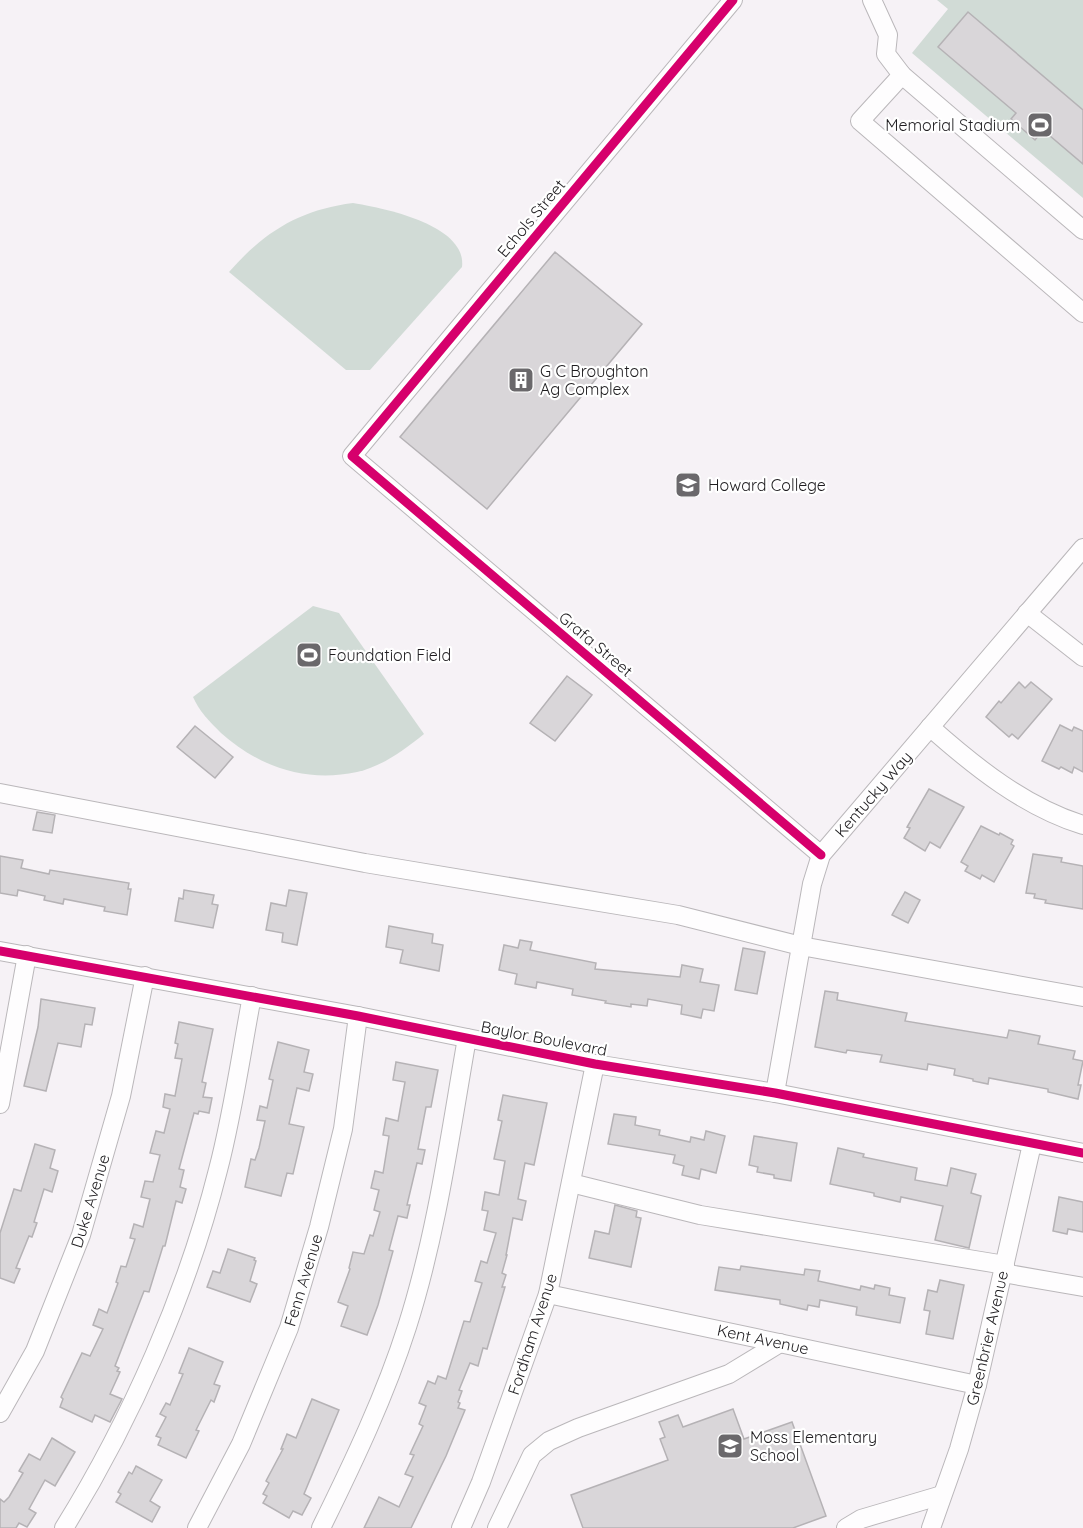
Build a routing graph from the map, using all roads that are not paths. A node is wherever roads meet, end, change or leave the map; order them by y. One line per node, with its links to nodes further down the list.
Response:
1 (733, 0): 6 (street, Echols Street)
2 (872, 0): 3 (street)
3 (902, 75): 4 (street); 5 (street)
4 (1083, 230)
5 (1083, 313)
6 (352, 456): 13 (street, Grafa Street)
7 (1083, 548): 8 (street, Kentucky Way)
8 (1027, 614): 9 (street); 10 (street, Kentucky Way)
9 (1083, 657)
10 (930, 727): 12 (street); 13 (street, Kentucky Way)
11 (0, 793): 14 (street)
12 (1083, 825)
13 (821, 855): 14 (street, Kentucky Way)
14 (801, 946): 19 (street); 23 (street, Kentucky Way)
15 (0, 951): 16 (street, Baylor Boulevard)
16 (27, 956): 17 (street, Baylor Boulevard); 24 (street)
17 (145, 976): 18 (street, Baylor Boulevard); 33 (street, Duke Avenue)
18 (252, 996): 20 (street, Baylor Boulevard); 35 (street)
19 (1083, 997)
20 (358, 1016): 21 (street, Baylor Boulevard); 36 (street, Fenn Avenue)
21 (467, 1038): 22 (street, Baylor Boulevard); 37 (street)
22 (595, 1064): 23 (street, Baylor Boulevard); 27 (street, Fordham Avenue)
23 (775, 1093): 25 (street, Baylor Boulevard)
24 (0, 1104)
25 (1032, 1144): 26 (street, Baylor Boulevard); 28 (street, Greenbrier Avenue)
26 (1083, 1153)
27 (571, 1183): 28 (street); 30 (street, Fordham Avenue)
28 (1004, 1269): 29 (street); 32 (street, Greenbrier Avenue)
29 (1083, 1287)
30 (548, 1294): 31 (street, Kent Avenue); 38 (street, Fordham Avenue)
31 (780, 1343): 32 (street, Kent Avenue); 39 (street)
32 (977, 1385): 34 (street, Greenbrier Avenue)
33 (0, 1413)
34 (942, 1495): 40 (street); 41 (street, Greenbrier Avenue)
35 (64, 1528)
36 (197, 1528)
37 (321, 1528)
38 (461, 1528)
39 (497, 1528)
40 (846, 1528)
41 (931, 1528)

